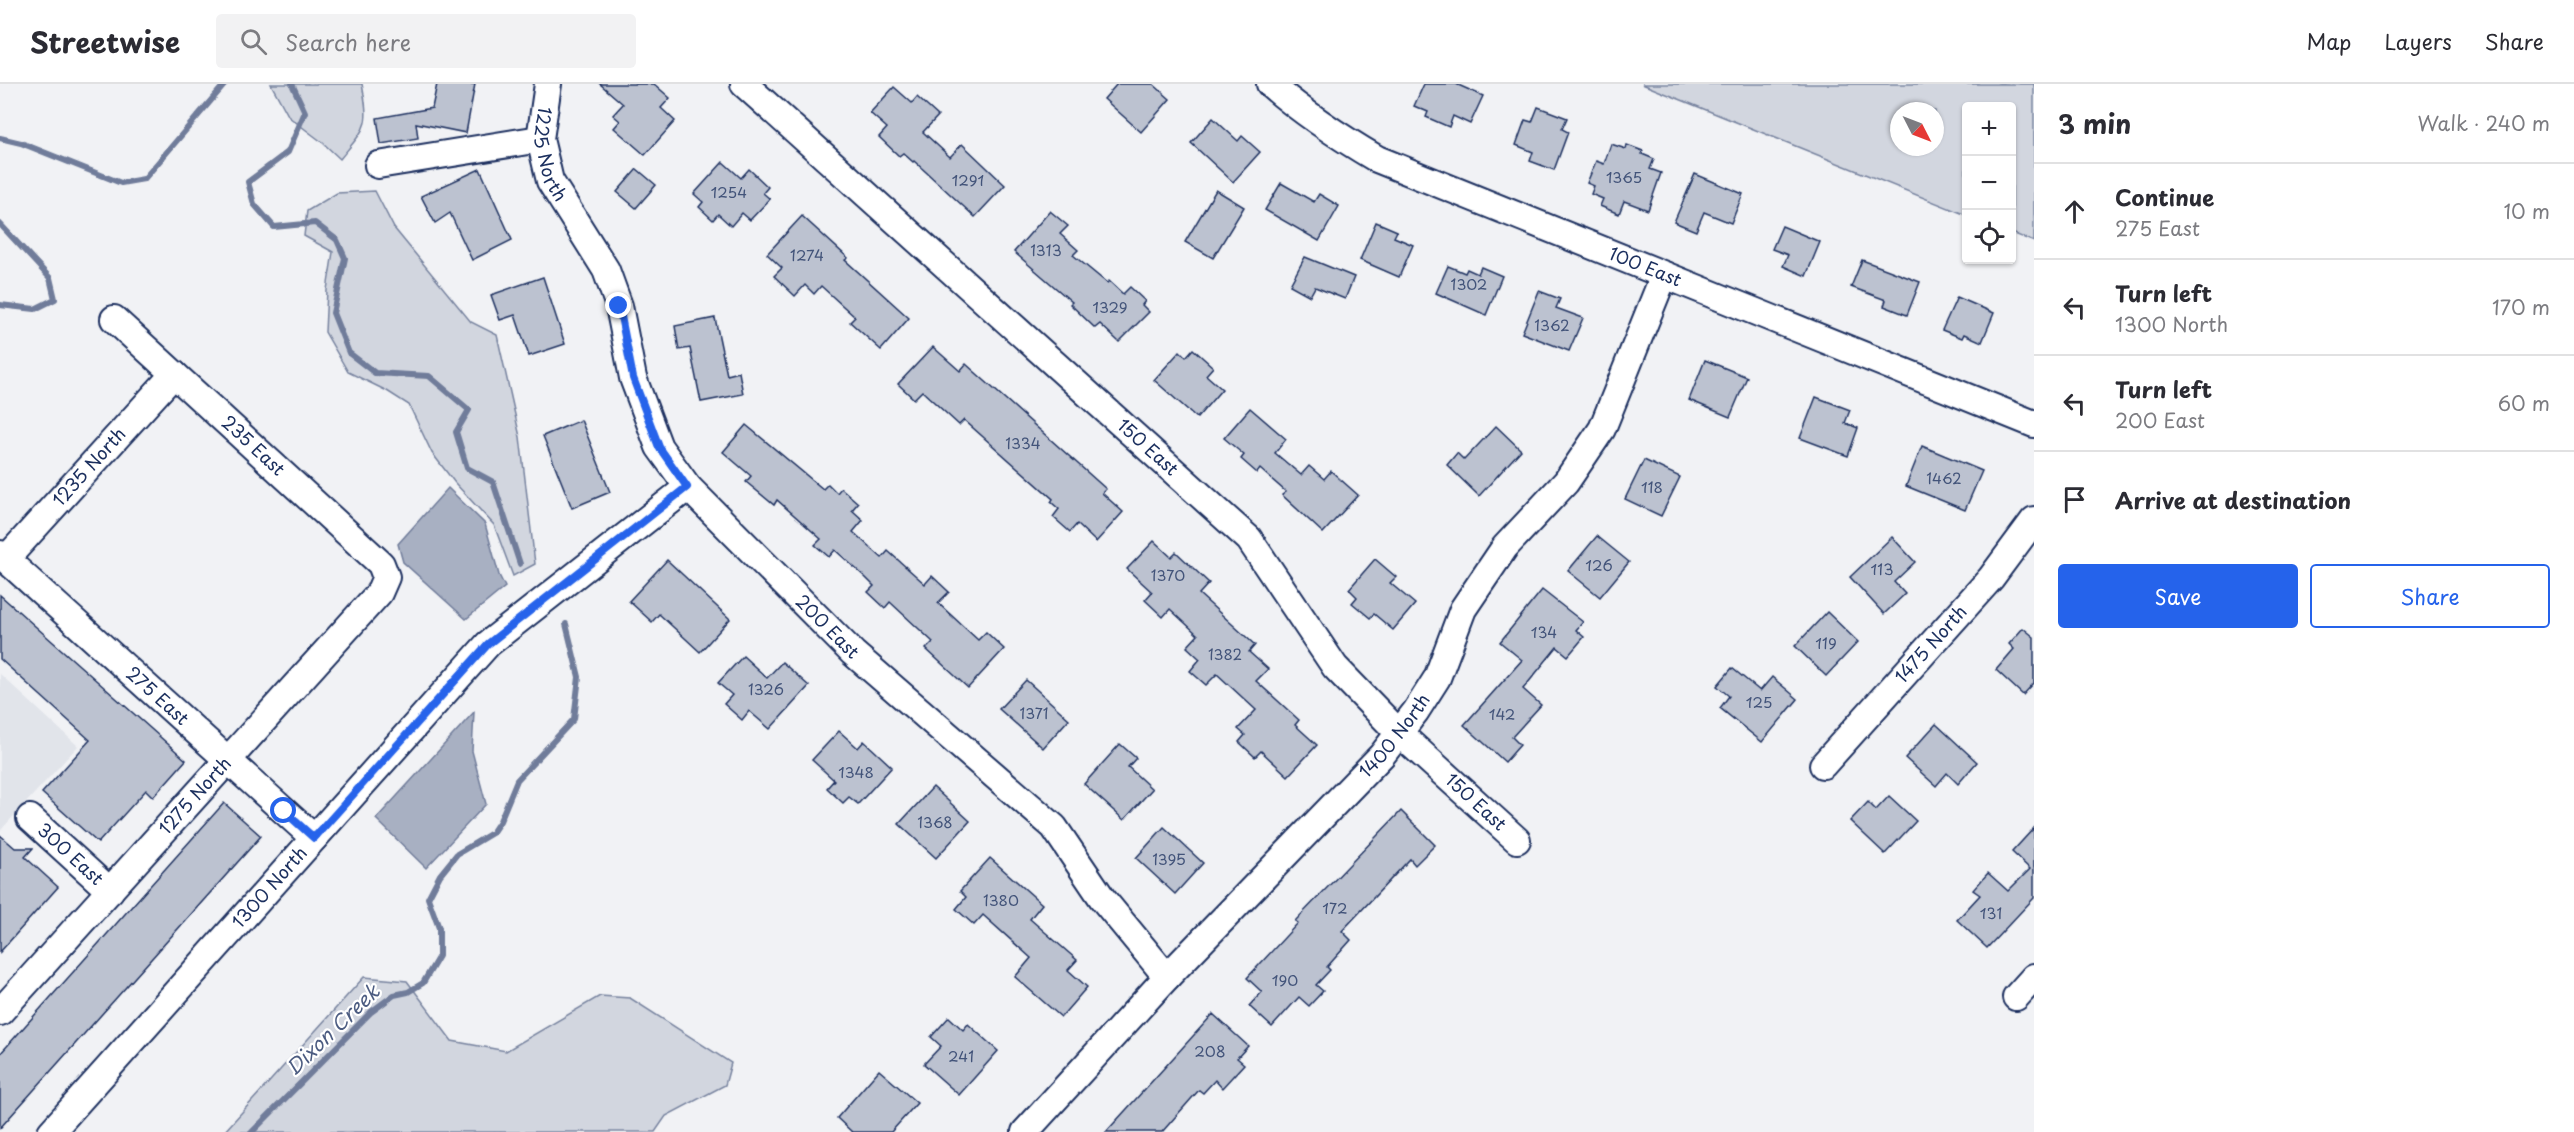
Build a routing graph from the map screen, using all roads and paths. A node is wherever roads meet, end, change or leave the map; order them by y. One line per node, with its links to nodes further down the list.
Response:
1 (548, 84): 4 (street, 1225 North)
2 (744, 84): 15 (street, 150 East)
3 (1270, 84): 7 (street, 100 East)
4 (540, 139): 5 (street); 6 (street, 1225 North)
5 (378, 165)
6 (575, 219): 11 (street, 200 East)
7 (1664, 275): 10 (street, 100 East); 15 (street, 1400 North)
8 (114, 319): 9 (street, 235 East)
9 (174, 374): 13 (street, 1235 North); 14 (street, 235 East)
10 (2034, 424)
11 (687, 487): 19 (street, 1300 North); 22 (street, 200 East)
12 (2034, 520): 17 (street, 1475 North)
13 (3, 557): 16 (street, 275 East)
14 (386, 576): 16 (street, 1275 North)
15 (1399, 733): 20 (street, 150 East); 22 (street, 1400 North)
16 (229, 761): 19 (street, 275 East); 21 (street, 1275 North)
17 (1823, 765)
18 (30, 818): 21 (street, 300 East)
19 (314, 838): 26 (street, 1300 North)
20 (1517, 840)
21 (110, 891): 25 (street, 1275 North)
22 (1167, 977): 27 (street, 1400 North)
23 (2034, 977): 24 (street)
24 (2016, 997)
25 (0, 1012)
26 (51, 1132)
27 (1025, 1132)

